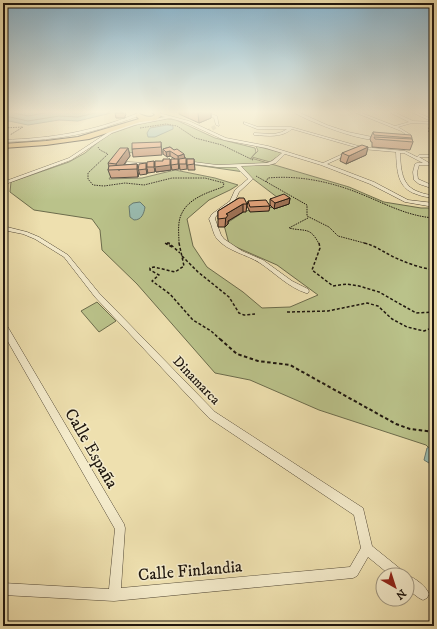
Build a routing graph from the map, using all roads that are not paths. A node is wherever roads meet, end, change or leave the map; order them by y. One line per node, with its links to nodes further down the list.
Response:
1 (19, 141): 7 (street)
2 (64, 141): 7 (main road)
3 (97, 141): 18 (street)
4 (236, 141): 10 (street)
5 (338, 141): 8 (street)
6 (369, 141): 8 (street)
7 (3, 143)
8 (362, 148): 9 (street); 15 (street)
9 (398, 151): 11 (street); 20 (street)
10 (286, 152): 15 (street); 17 (street)
11 (415, 156): 12 (street); 19 (street)
12 (434, 156)
13 (182, 162): 17 (street)
14 (153, 164): 16 (street)
15 (323, 164): 23 (street)
16 (138, 166)
17 (238, 166): 21 (street)
18 (3, 184)
19 (434, 188)
20 (434, 196)
21 (232, 202): 22 (street); 25 (street)
22 (240, 202)
23 (434, 205)
24 (3, 228): 27 (street, Dinamarca)
25 (306, 291)
26 (3, 326): 32 (street, Calle España)
27 (367, 549): 28 (street); 32 (street, Calle Finlandia)
28 (389, 567)
29 (415, 588): 31 (street)
30 (3, 589): 32 (street, Calle Finlandia)
31 (423, 594)
32 (114, 595)

